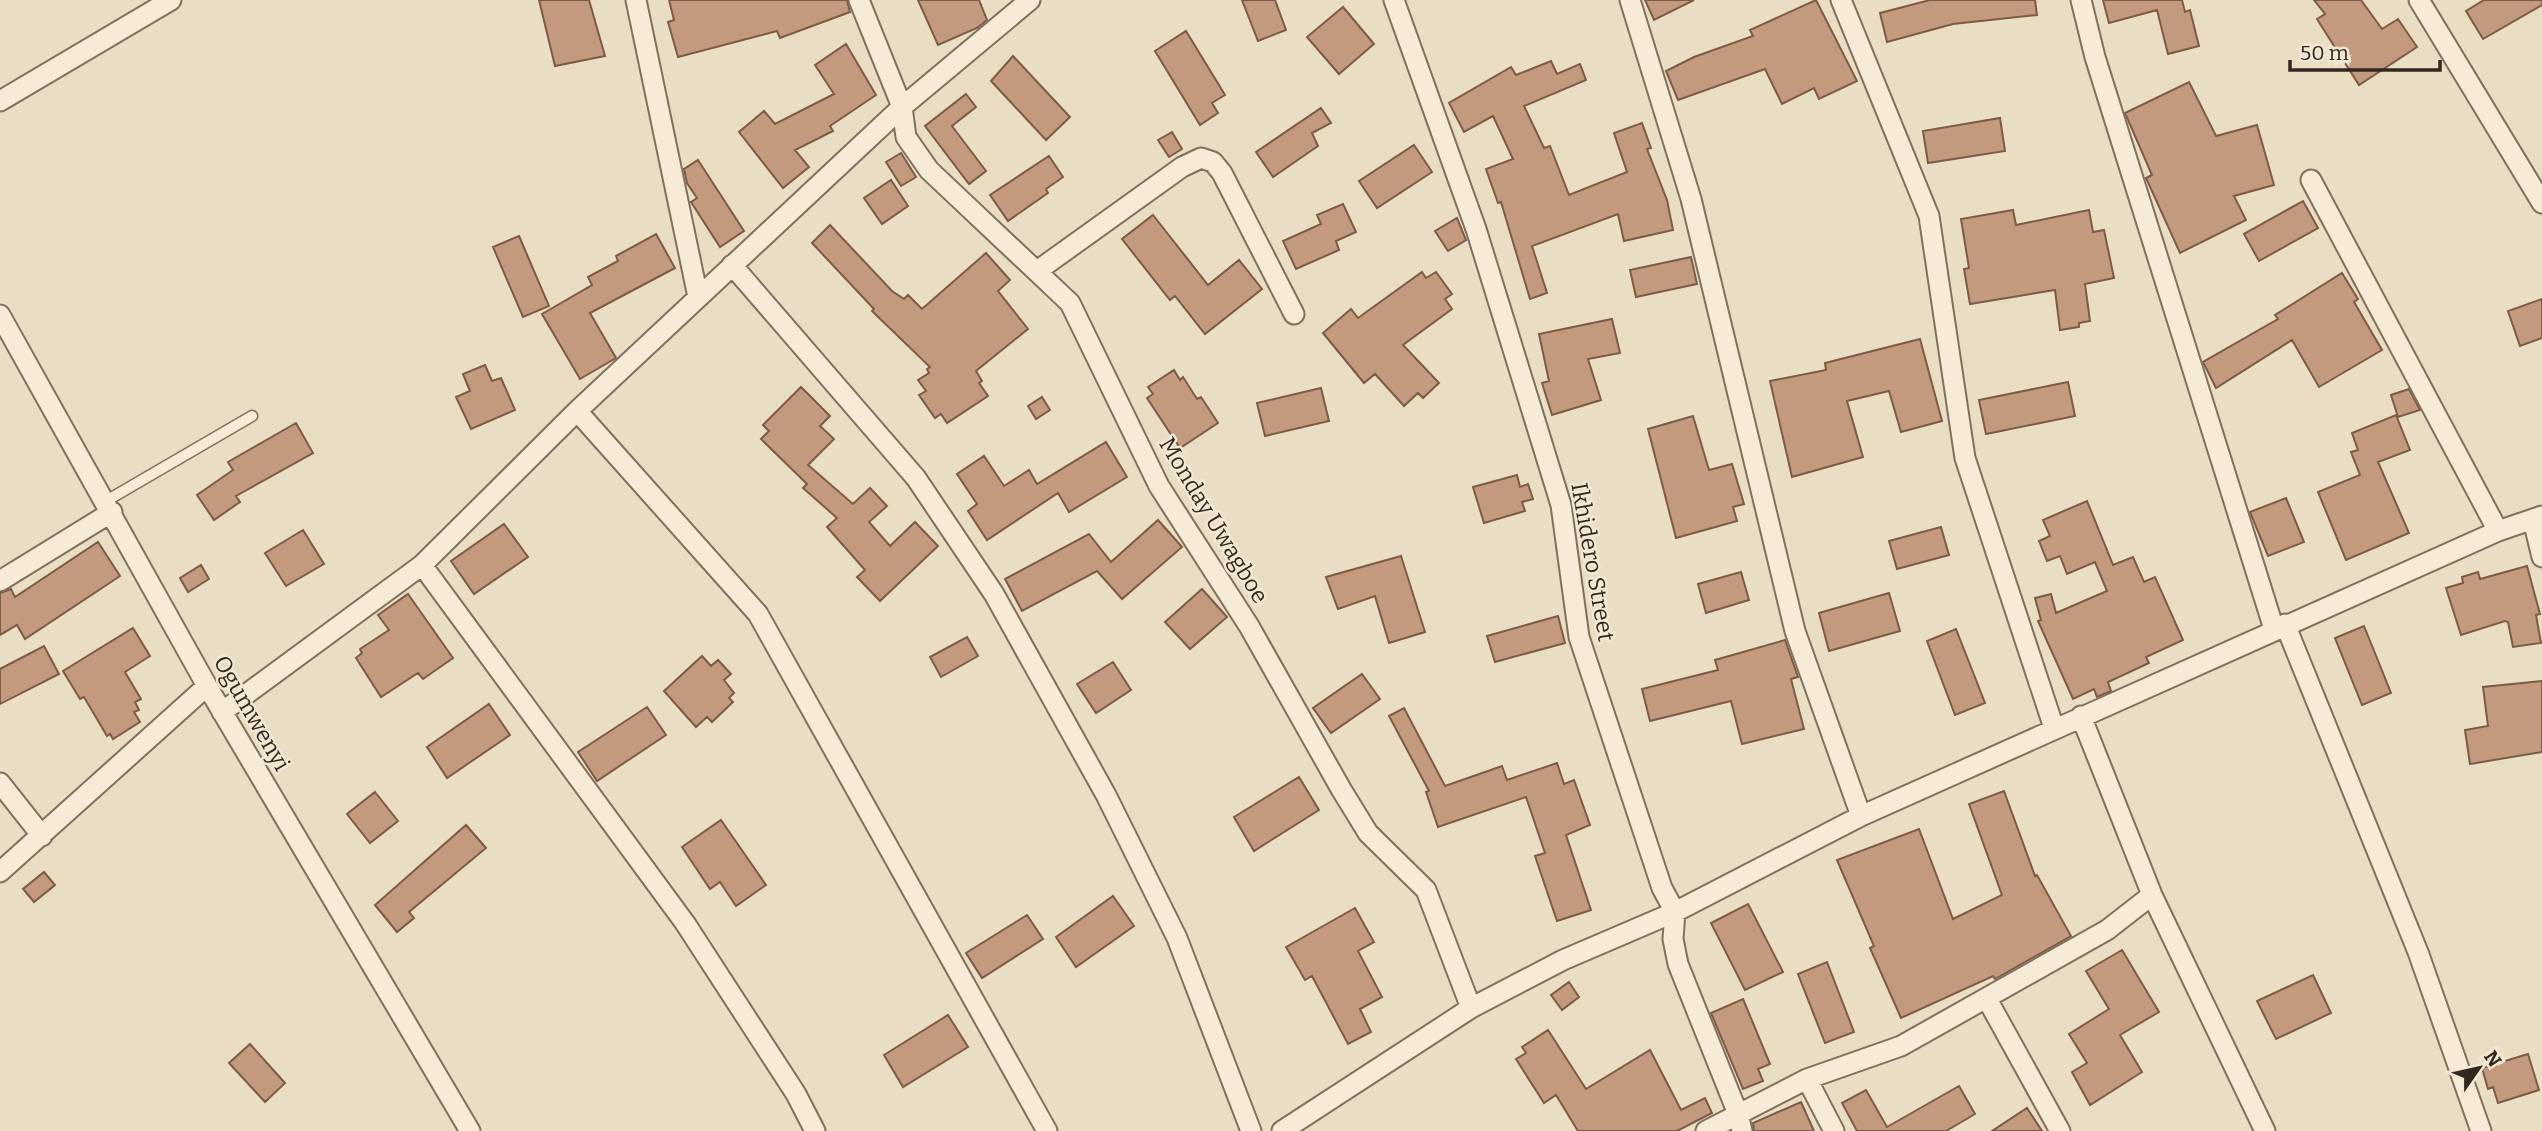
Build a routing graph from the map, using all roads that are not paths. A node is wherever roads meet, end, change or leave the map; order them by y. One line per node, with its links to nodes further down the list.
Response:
1 (171, 0): 10 (street)
2 (636, 0): 16 (street)
3 (859, 0): 11 (street, Monday Uwagboe)
4 (1030, 0): 11 (street)
5 (1394, 0): 37 (street, Ikhidero Street)
6 (1630, 0): 33 (street)
7 (1841, 0): 31 (street)
8 (2081, 0): 27 (street)
9 (2419, 0): 13 (street)
10 (0, 101)
11 (902, 107): 14 (street); 15 (street, Monday Uwagboe)
12 (2311, 180): 23 (street)
13 (2542, 203)
14 (733, 265): 16 (street); 45 (street)
15 (1037, 271): 17 (street); 39 (street, Monday Uwagboe)
16 (698, 297): 19 (street)
17 (1294, 314)
18 (0, 315): 21 (street, Ogumwenyi)
19 (577, 411): 25 (street); 44 (street)
20 (252, 416): 21 (lane)
21 (109, 506): 26 (street); 28 (street, Ogumwenyi)
22 (2538, 518): 23 (street); 24 (street)
23 (2498, 531): 27 (street)
24 (2542, 557)
25 (422, 565): 29 (street); 43 (street)
26 (0, 581)
27 (2279, 626): 30 (street); 51 (street)
28 (207, 687): 29 (street, Ogumwenyi); 34 (street)
29 (222, 712): 42 (street, Ogumwenyi)
30 (2081, 716): 31 (street); 36 (street)
31 (2054, 728): 33 (street)
32 (0, 783): 34 (street)
33 (1861, 816): 37 (street)
34 (42, 836): 35 (street)
35 (0, 872)
36 (2152, 895): 38 (street); 50 (street)
37 (1675, 912): 39 (street); 41 (street, Ikhidero Street)
38 (1987, 999): 40 (street); 49 (street)
39 (1471, 1008): 46 (street)
40 (1807, 1079): 41 (street); 48 (street)
41 (1740, 1122): 47 (street)
42 (470, 1131)
43 (815, 1131)
44 (1047, 1131)
45 (1251, 1131)
46 (1282, 1131)
47 (1706, 1131)
48 (1834, 1131)
49 (2060, 1131)
50 (2265, 1131)
51 (2481, 1131)

